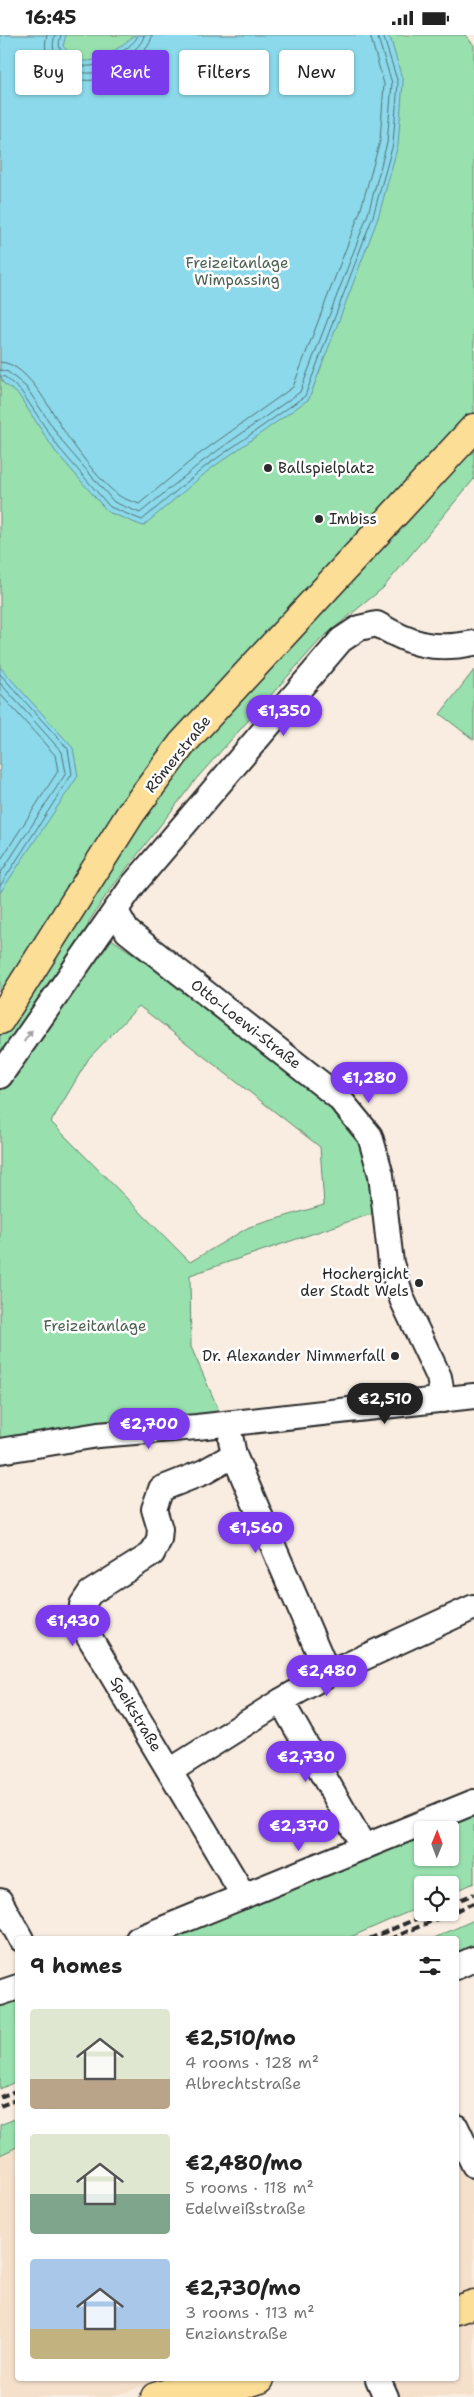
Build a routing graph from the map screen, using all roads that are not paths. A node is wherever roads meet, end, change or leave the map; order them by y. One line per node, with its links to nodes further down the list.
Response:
1 (474, 428): 4 (main road, Römerstraße)
2 (474, 643): 3 (street)
3 (116, 911): 5 (street, one-way to 3); 7 (street, Otto-Loewi-Straße)
4 (0, 1020)
5 (0, 1075)
6 (474, 1396): 7 (street)
7 (443, 1400): 8 (street)
8 (230, 1423): 9 (street); 10 (street)
9 (0, 1451)
10 (234, 1455): 12 (street); 14 (street, Speikstraße)
11 (474, 1607): 12 (street)
12 (328, 1674): 13 (street)
13 (281, 1701): 14 (street); 16 (street)
14 (170, 1771): 17 (street, Speikstraße)
15 (474, 1802): 16 (street)
16 (364, 1847): 17 (street)
17 (244, 1896): 20 (street)
18 (0, 1901): 19 (street)
19 (19, 1936)
20 (145, 1936)
21 (474, 1959): 22 (street)
22 (459, 1966)
23 (15, 1988): 24 (street)
24 (0, 1993)
25 (459, 2133): 26 (street)
26 (474, 2165)
27 (474, 2305): 28 (main road)
28 (459, 2309)
29 (237, 2381): 31 (main road); 32 (main road)
30 (379, 2381): 33 (street)
31 (155, 2397)
32 (206, 2397)
33 (386, 2397)

